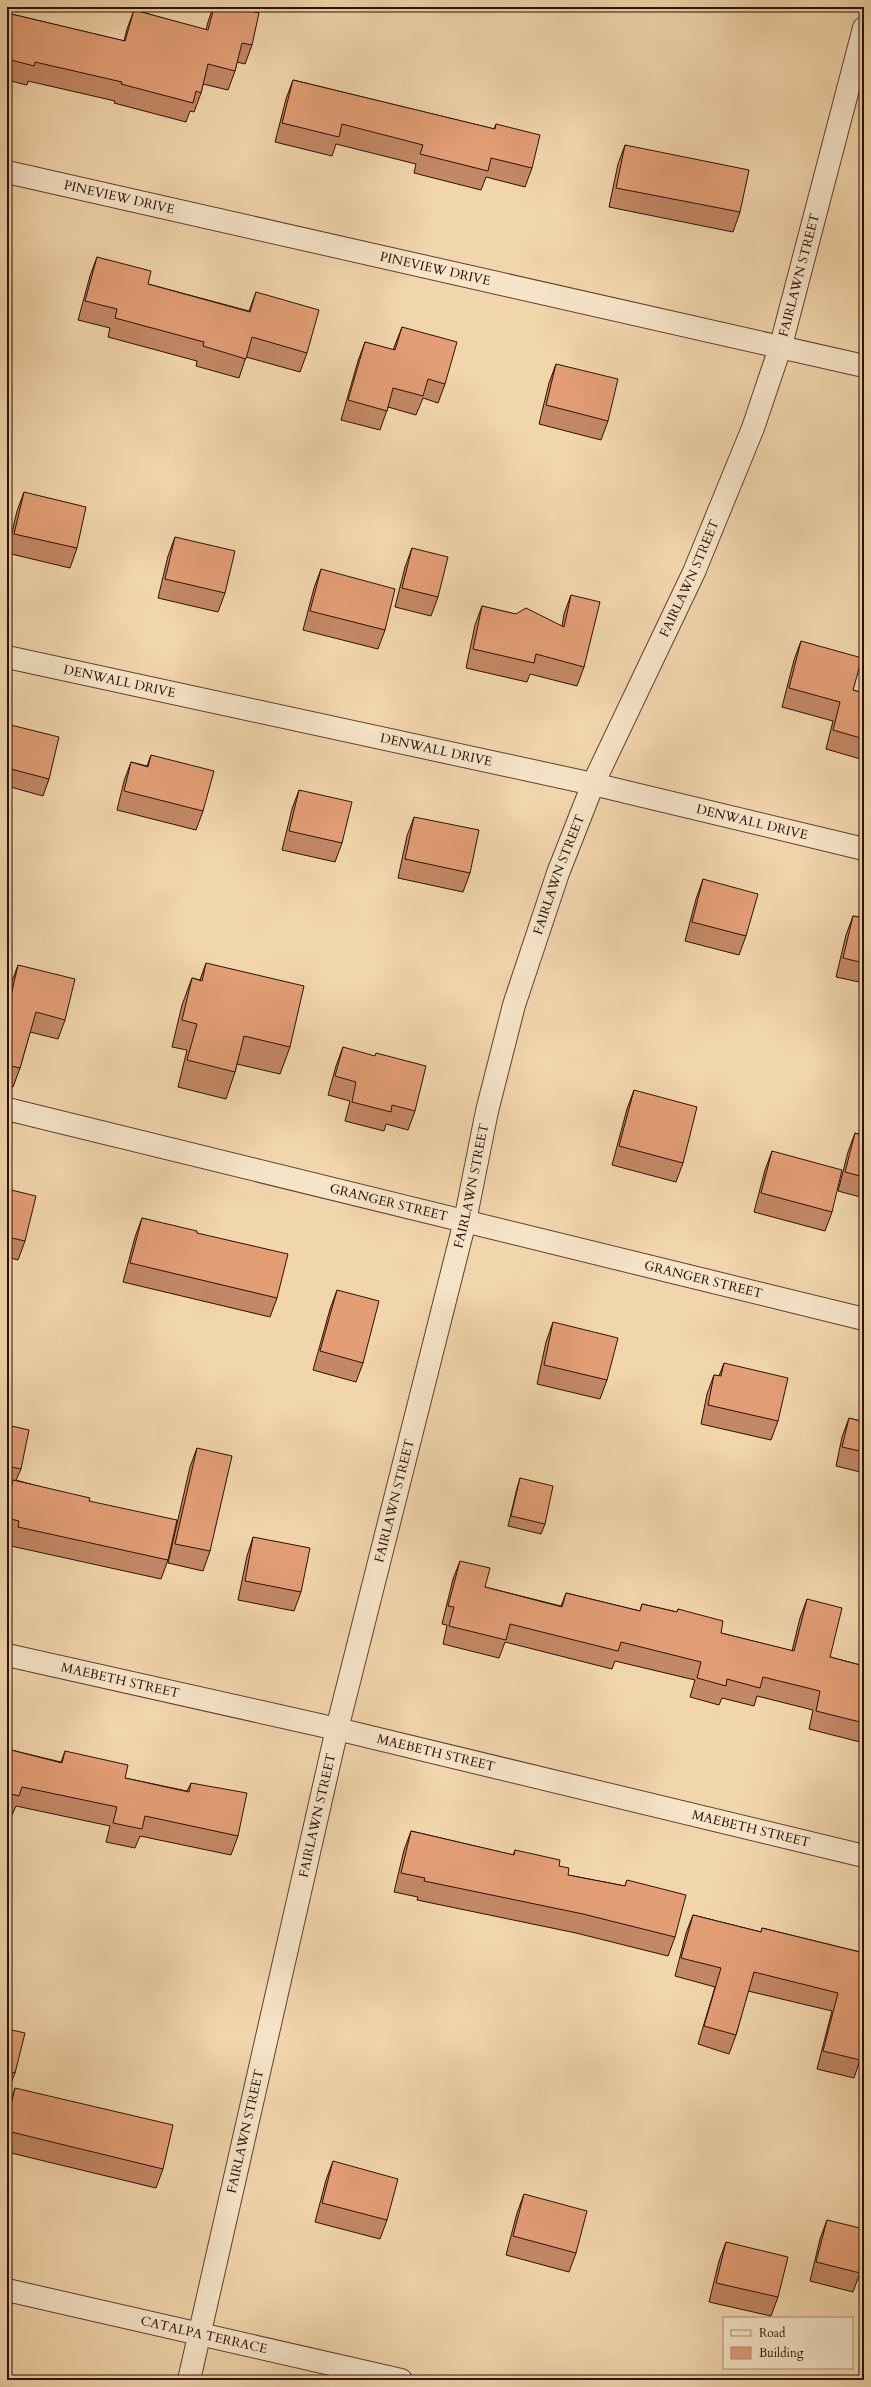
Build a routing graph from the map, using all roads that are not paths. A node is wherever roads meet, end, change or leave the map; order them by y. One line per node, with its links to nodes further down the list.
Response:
1 (864, 28): 3 (street, FAIRLAWN STREET)
2 (7, 172): 3 (street, PINEVIEW DRIVE)
3 (781, 346): 4 (street, PINEVIEW DRIVE); 6 (street, FAIRLAWN STREET)
4 (864, 366)
5 (7, 657): 6 (street, DENWALL DRIVE)
6 (593, 784): 7 (street, DENWALL DRIVE); 9 (street, FAIRLAWN STREET)
7 (864, 849)
8 (7, 1109): 9 (street, GRANGER STREET)
9 (465, 1221): 10 (street, GRANGER STREET); 12 (street, FAIRLAWN STREET)
10 (864, 1319)
11 (7, 1655): 12 (street, MAEBETH STREET)
12 (337, 1729): 13 (street, MAEBETH STREET); 15 (street, FAIRLAWN STREET)
13 (864, 1856)
14 (7, 2290): 15 (street, CATALPA TERRACE)
15 (200, 2333): 16 (street, FAIRLAWN STREET); 17 (street, CATALPA TERRACE)
16 (189, 2380)
17 (401, 2380)

